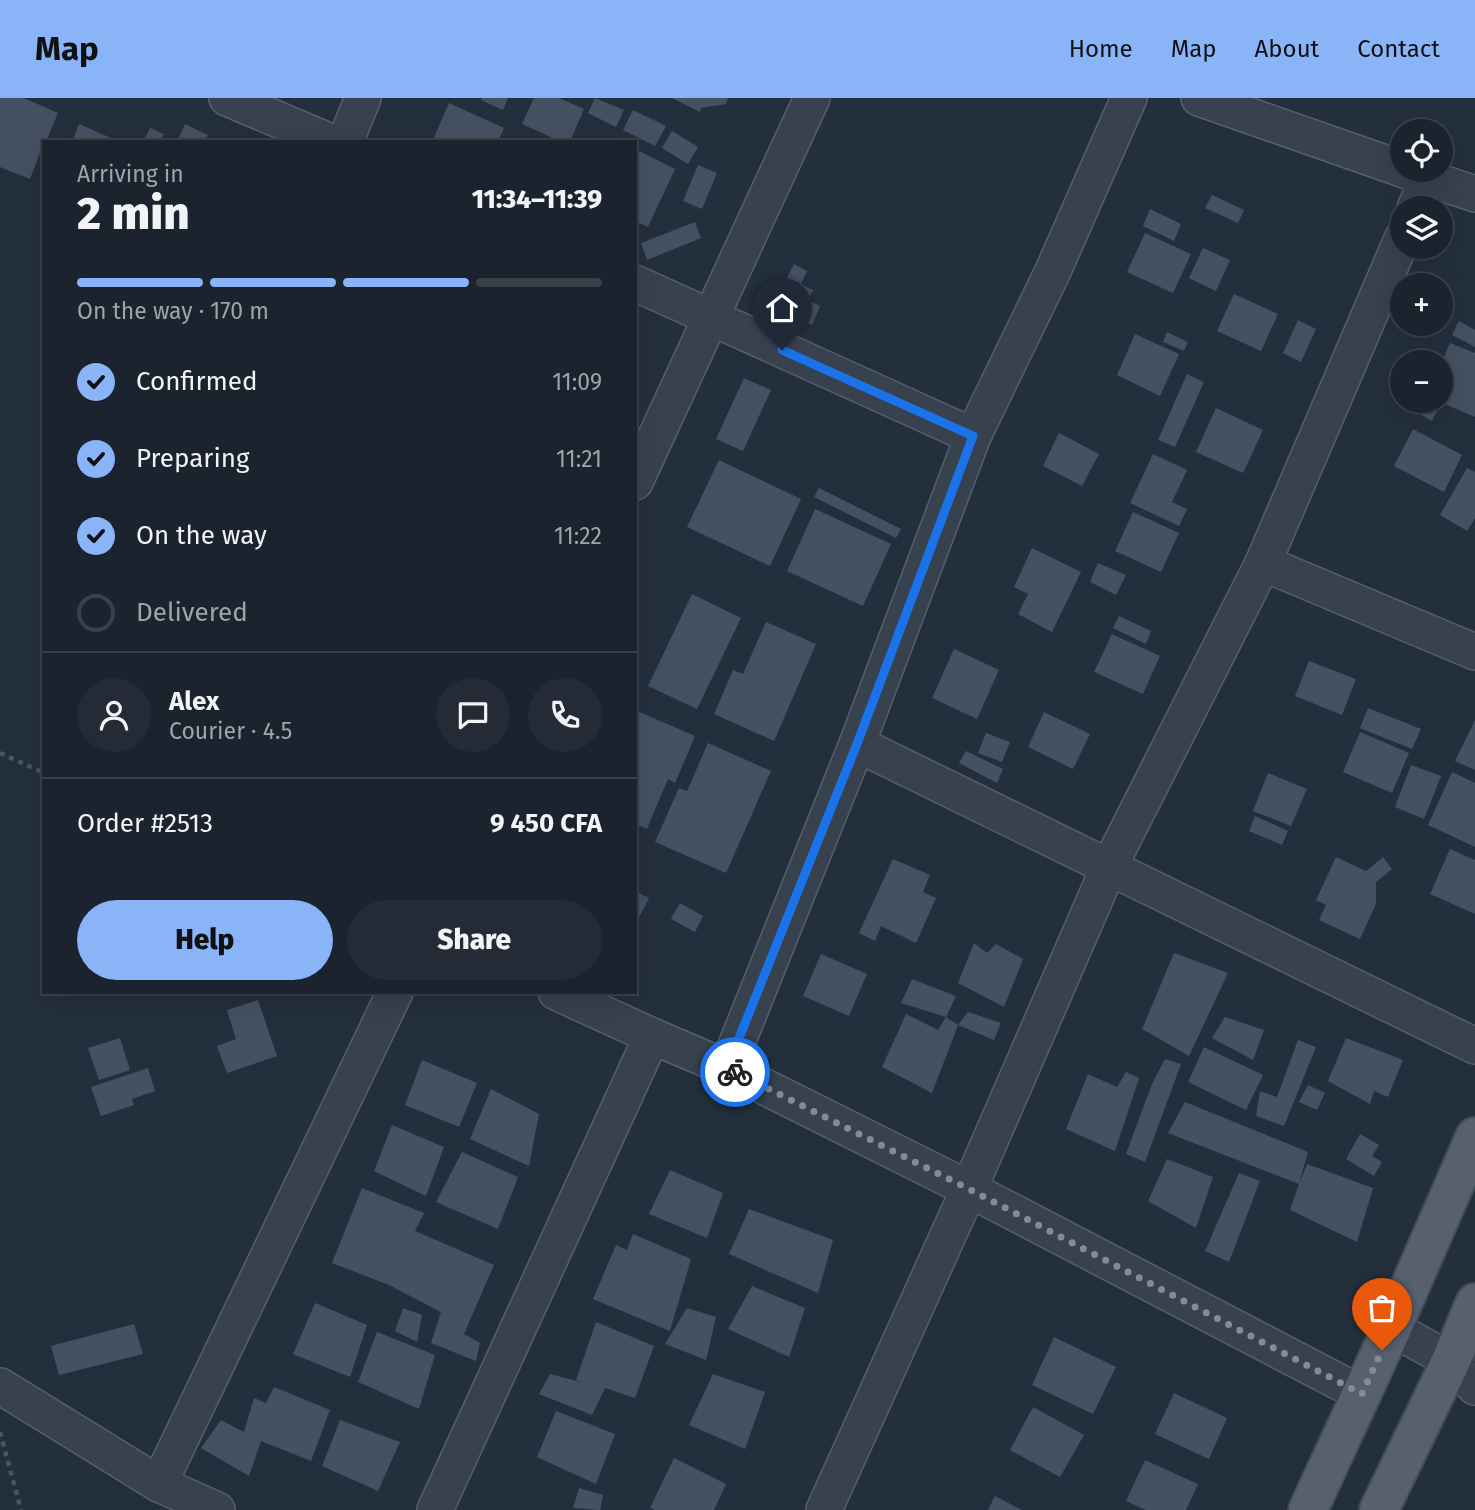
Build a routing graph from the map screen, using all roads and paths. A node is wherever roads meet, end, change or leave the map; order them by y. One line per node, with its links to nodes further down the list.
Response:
1 (227, 98): 6 (street)
2 (363, 98): 7 (street)
3 (811, 98): 13 (street)
4 (1129, 98): 14 (street)
5 (1199, 98): 8 (street)
6 (326, 140)
7 (346, 140)
8 (1390, 172)
9 (1417, 182): 10 (street)
10 (1475, 194)
11 (1393, 259): 16 (street)
12 (637, 284): 13 (street)
13 (710, 318): 14 (street); 15 (street)
14 (973, 436): 18 (street)
15 (637, 478)
16 (1263, 563): 17 (street); 21 (street)
17 (1475, 652)
18 (857, 744): 21 (street); 26 (street)
19 (0, 753): 20 (path)
20 (42, 772)
21 (1109, 867): 25 (street); 28 (street)
22 (394, 994): 35 (street)
23 (560, 994): 24 (street)
24 (652, 1036): 26 (street); 38 (street)
25 (1475, 1046)
26 (727, 1068): 28 (street)
27 (1475, 1137): 30 (main road)
28 (969, 1189): 33 (street); 39 (street)
29 (1475, 1303): 31 (main road)
30 (1392, 1328): 31 (street); 33 (main road)
31 (1463, 1374): 41 (main road)
32 (0, 1386): 35 (street)
33 (1362, 1394): 40 (main road)
34 (0, 1432): 36 (path)
35 (159, 1485): 37 (street)
36 (21, 1510)
37 (217, 1510)
38 (435, 1510)
39 (824, 1510)
40 (1308, 1510)
41 (1379, 1510)

